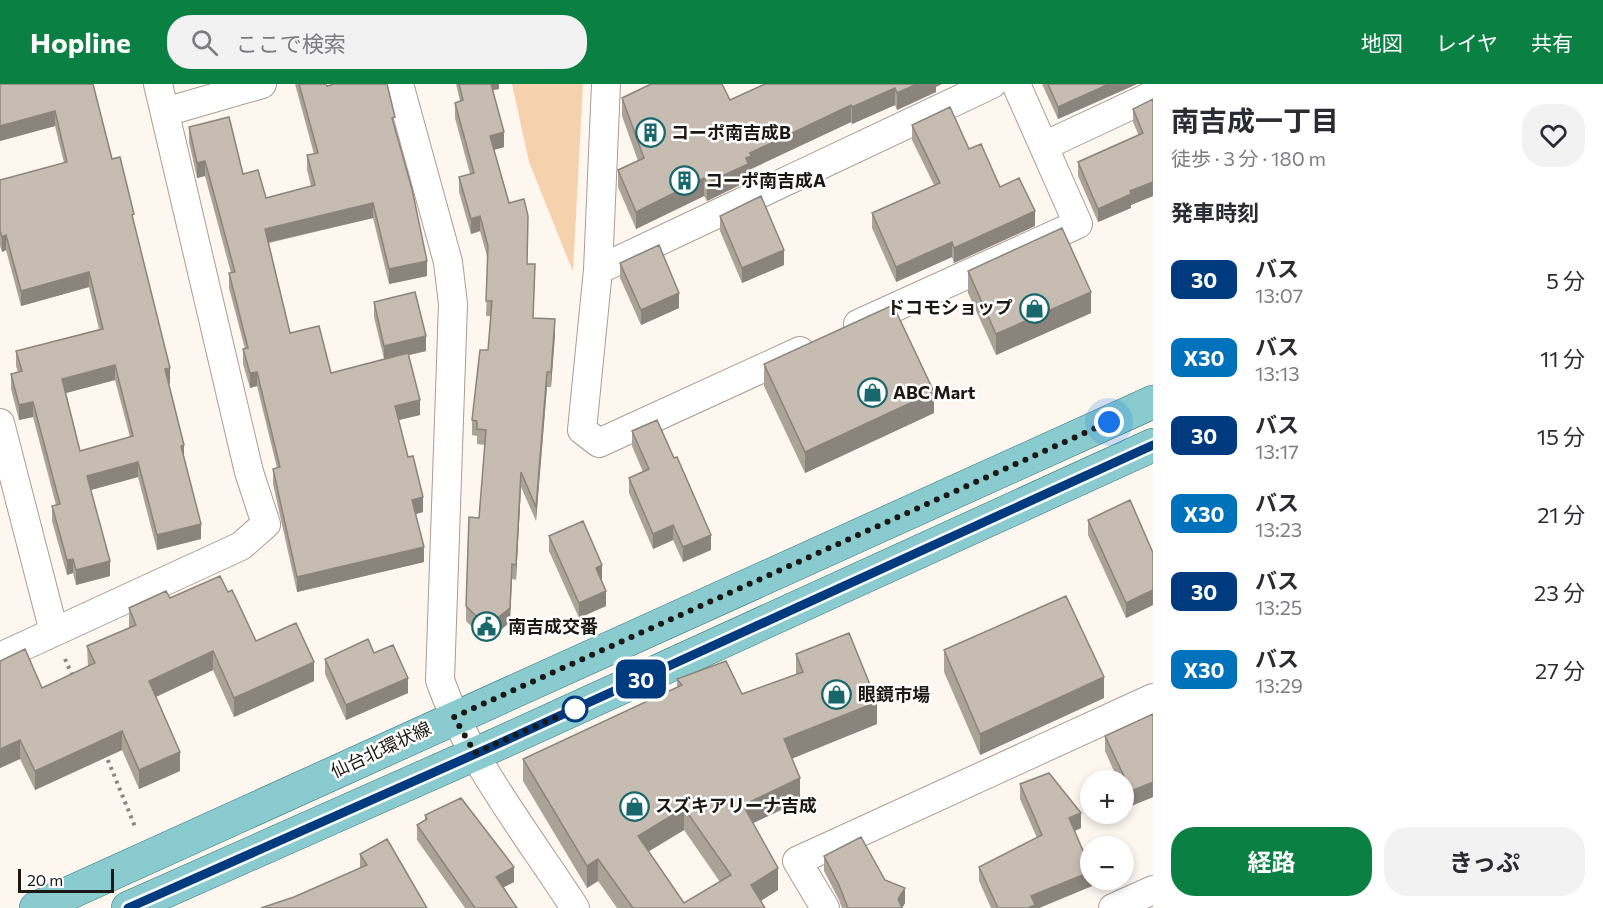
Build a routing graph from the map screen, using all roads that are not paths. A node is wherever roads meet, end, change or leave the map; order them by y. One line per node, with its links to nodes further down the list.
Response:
1 (158, 84): 8 (street)
2 (262, 84): 8 (street)
3 (399, 84): 17 (street)
4 (606, 84): 10 (street)
5 (992, 84): 10 (street)
6 (1016, 84): 9 (street)
7 (1153, 95): 9 (street)
8 (165, 112): 14 (street)
9 (1044, 146): 10 (street)
10 (598, 270)
11 (1153, 402): 17 (main road, 仙台北環状線)
12 (0, 423): 14 (street)
13 (1153, 445): 18 (main road)
14 (54, 632): 15 (street)
15 (0, 657)
16 (1153, 698): 23 (street)
17 (454, 717): 18 (street); 20 (main road, 仙台北環状線)
18 (475, 753): 21 (main road); 22 (street)
19 (1153, 890): 24 (street)
20 (36, 908)
21 (128, 908)
22 (575, 908)
23 (825, 908)
24 (1113, 908)

